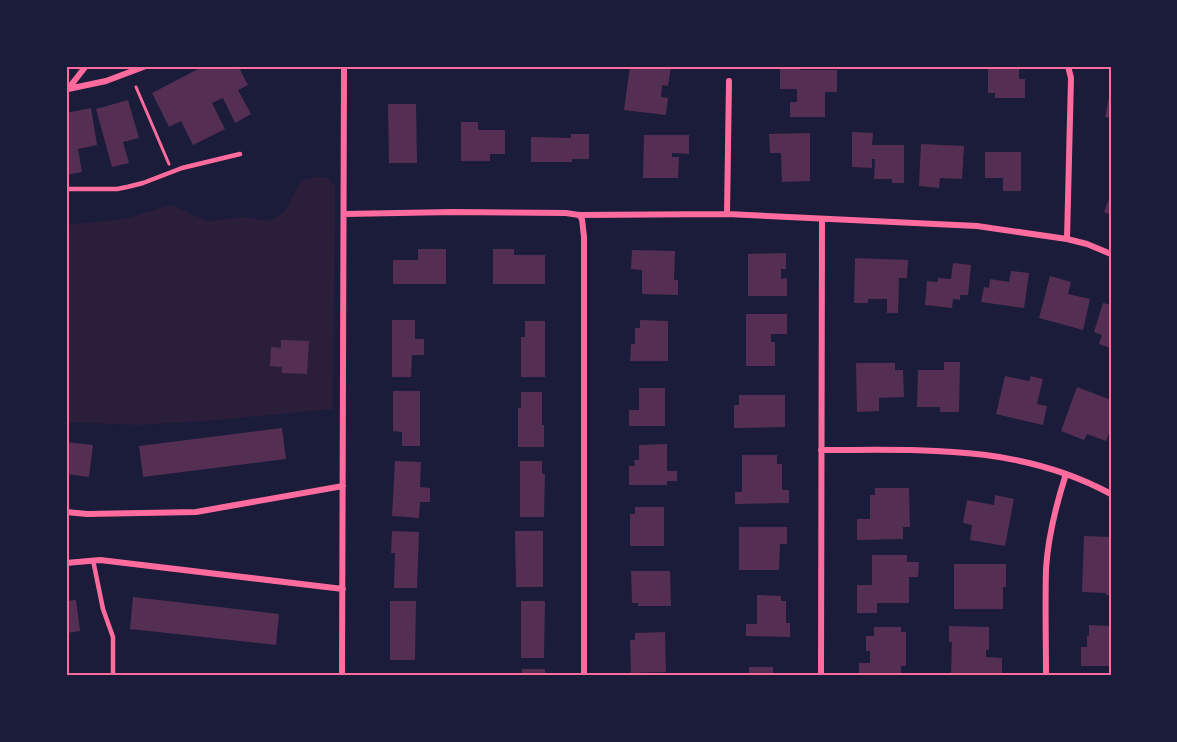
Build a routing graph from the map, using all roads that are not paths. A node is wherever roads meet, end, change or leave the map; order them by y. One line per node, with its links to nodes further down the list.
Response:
1 (86, 66): 6 (street)
2 (146, 66): 6 (street)
3 (344, 66): 9 (street)
4 (1068, 66): 13 (street)
5 (729, 81): 10 (street)
6 (67, 89)
7 (240, 154): 8 (lane)
8 (66, 189)
9 (344, 214): 11 (street); 17 (street)
10 (727, 214): 11 (street); 12 (street)
11 (579, 215): 25 (street)
12 (822, 219): 13 (street); 15 (street)
13 (1067, 239): 14 (street)
14 (1111, 254)
15 (821, 450): 16 (street); 26 (street)
16 (1066, 474): 18 (street); 27 (street)
17 (343, 486): 19 (street); 22 (street)
18 (1111, 494)
19 (66, 512)
20 (93, 560): 21 (street); 22 (street); 23 (lane)
21 (66, 563)
22 (343, 589): 24 (street)
23 (113, 676)
24 (342, 676)
25 (584, 676)
26 (821, 676)
27 (1046, 676)

